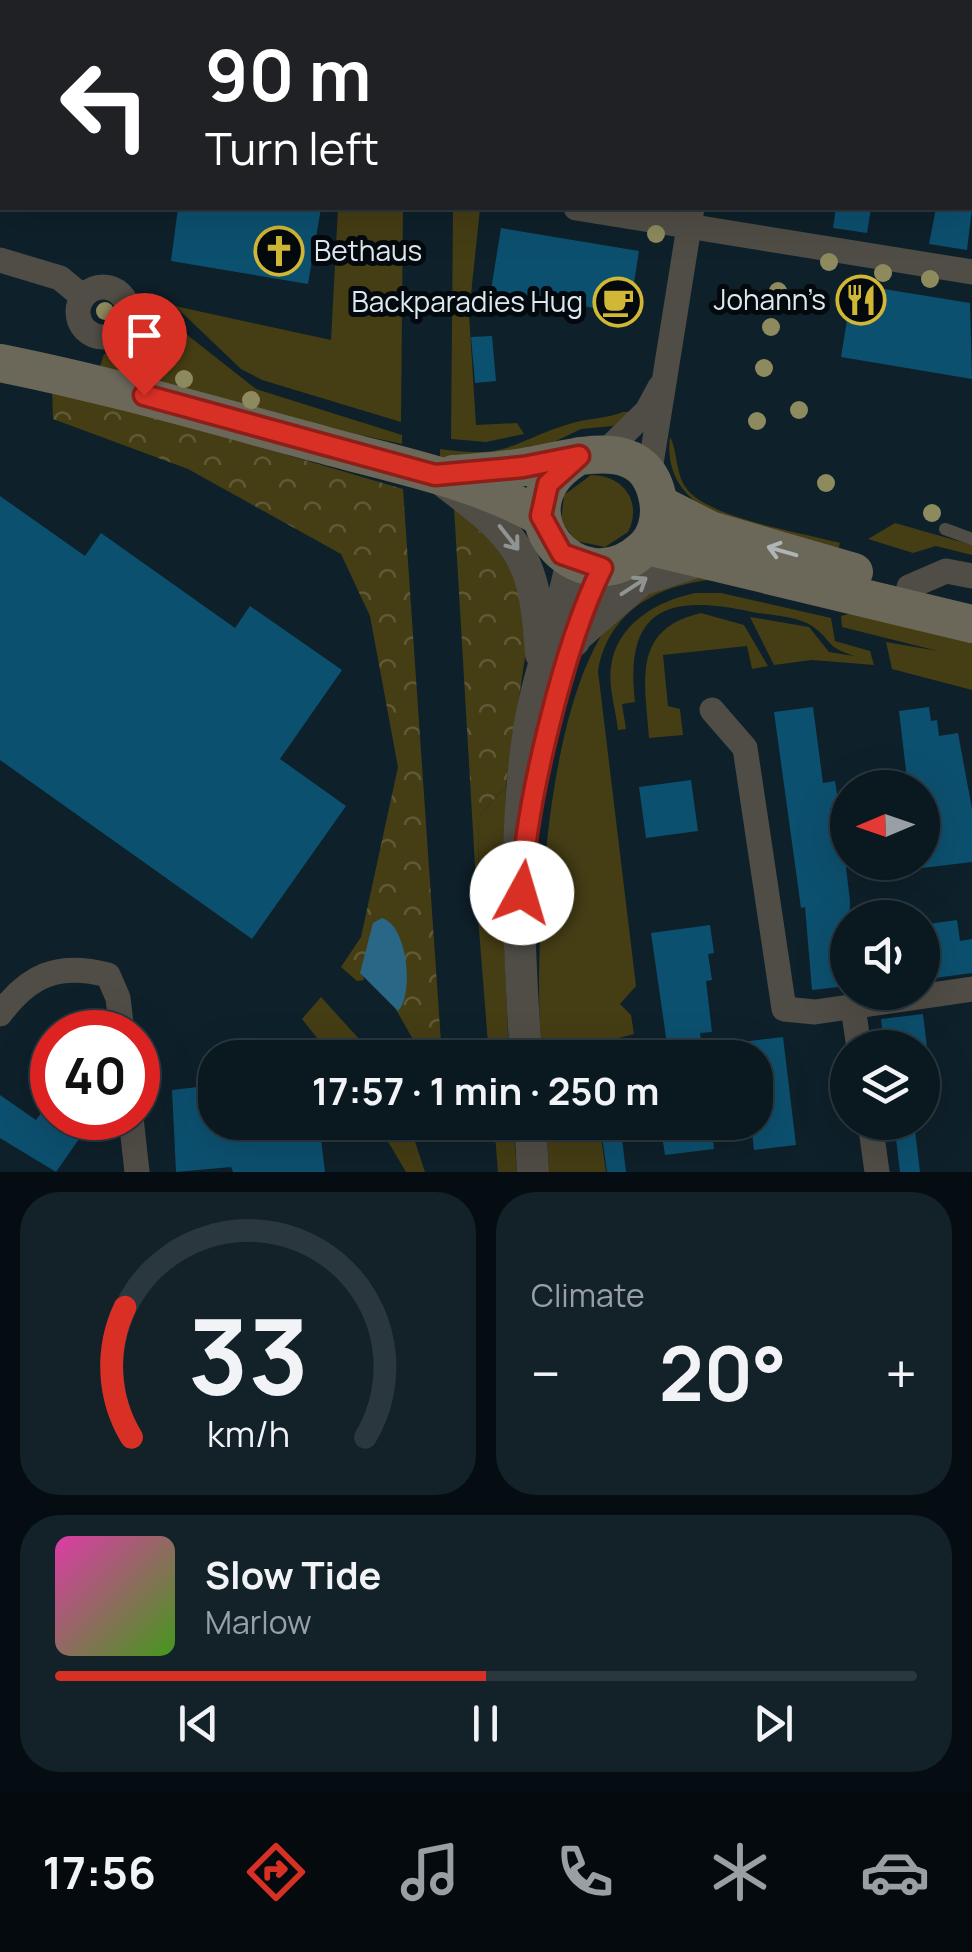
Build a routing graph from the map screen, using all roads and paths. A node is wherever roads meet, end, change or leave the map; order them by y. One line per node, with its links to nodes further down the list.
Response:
1 (605, 210): 2 (street)
2 (691, 216): 4 (street); 8 (street)
3 (0, 260): 5 (street)
4 (972, 272)
5 (83, 297)
6 (0, 341): 9 (main road)
7 (0, 363): 9 (main road)
8 (665, 378): 10 (street); 12 (street)
9 (106, 384): 11 (main road)
10 (592, 454): 11 (main road); 12 (main road); 13 (main road)
11 (435, 475): 13 (main road); 24 (street, one-way to 24)
12 (654, 490): 16 (main road); 20 (main road, one-way to 12)
13 (541, 516): 18 (main road)
14 (946, 529): 15 (lane)
15 (972, 539)
16 (647, 546): 17 (main road); 18 (main road)
17 (708, 558): 22 (main road); 23 (street, one-way to 17)
18 (587, 564): 23 (street); 24 (street)
19 (972, 576): 20 (street)
20 (909, 587): 21 (main road)
21 (972, 608)
22 (972, 624)
23 (575, 638): 26 (street)
24 (542, 675): 26 (street)
25 (712, 710): 30 (street)
26 (522, 864): 32 (street)
27 (972, 990): 28 (street)
28 (940, 995)
29 (119, 1010): 31 (street)
30 (830, 1010)
31 (0, 1014)
32 (526, 1040)
33 (133, 1140): 36 (street)
34 (531, 1140): 37 (street)
35 (873, 1140): 38 (street)
36 (137, 1172)
37 (533, 1172)
38 (877, 1172)

